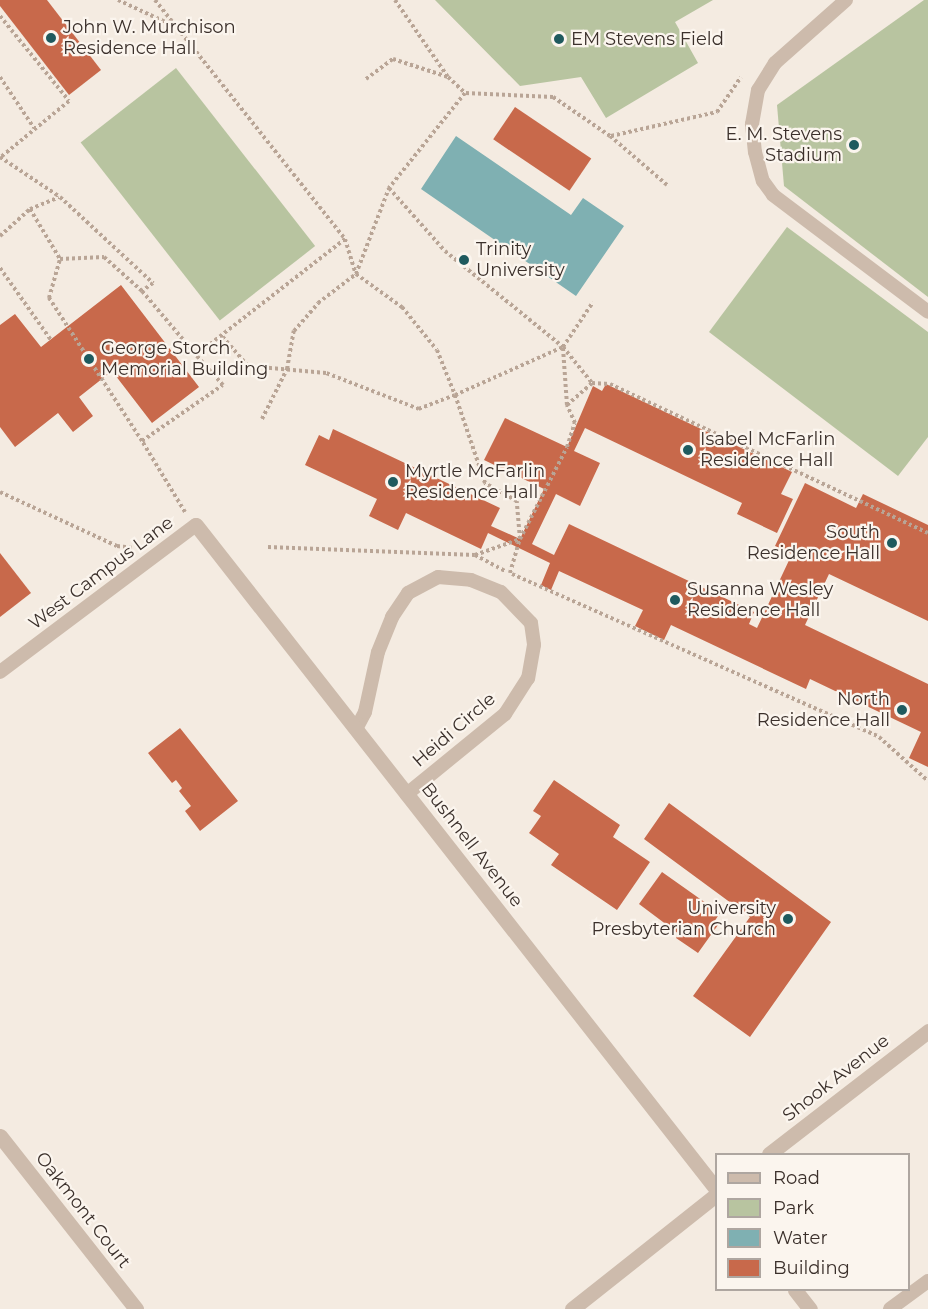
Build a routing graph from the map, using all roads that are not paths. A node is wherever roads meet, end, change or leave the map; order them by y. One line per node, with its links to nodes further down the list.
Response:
1 (846, 0): 2 (lane)
2 (928, 312)
3 (196, 525): 4 (lane, West Campus Lane); 5 (street, Bushnell Avenue)
4 (0, 672)
5 (357, 729): 6 (street, Bushnell Avenue); 6 (lane, Heidi Circle)
6 (407, 794): 10 (street, Bushnell Avenue)
7 (928, 1032): 9 (street, Shook Avenue)
8 (0, 1136): 14 (street, Oakmont Court)
9 (772, 1153)
10 (715, 1186)
11 (715, 1197): 15 (street)
12 (928, 1281): 17 (lane)
13 (796, 1291): 16 (street)
14 (136, 1309)
15 (572, 1309)
16 (810, 1309)
17 (890, 1309)

